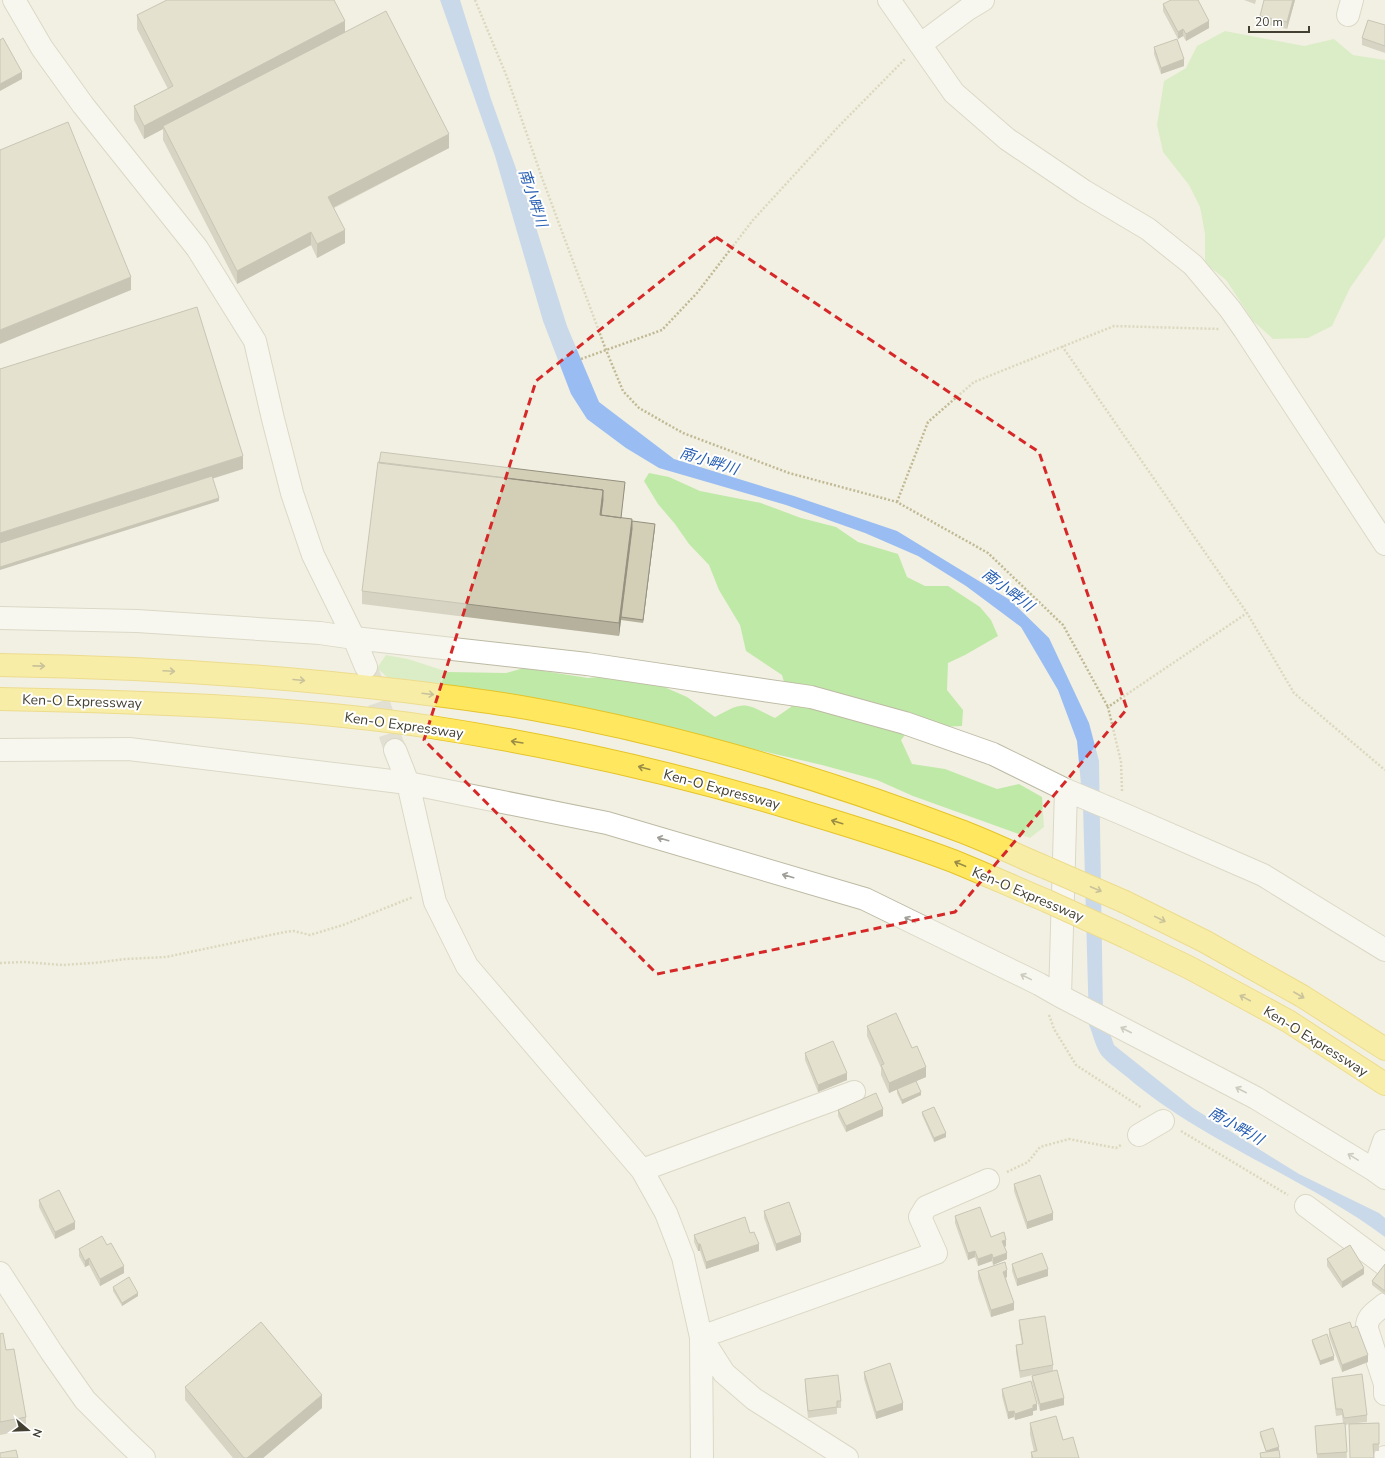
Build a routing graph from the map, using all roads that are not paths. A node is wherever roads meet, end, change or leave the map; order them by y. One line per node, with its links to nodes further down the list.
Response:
1 (14, 0): 7 (street)
2 (889, 0): 4 (street)
3 (983, 0): 4 (street)
4 (921, 44): 5 (street)
5 (1385, 544)
6 (0, 618): 7 (street)
7 (354, 638): 9 (street); 14 (street)
8 (0, 665): 17 (highway, Ken-O Expressway, one-way to 17, bridge)
9 (366, 667)
10 (0, 699): 18 (highway, Ken-O Expressway, one-way to 10, bridge)
11 (0, 750): 13 (street)
12 (395, 750): 13 (street)
13 (408, 783): 16 (street, one-way to 13); 23 (street)
14 (1066, 790): 15 (street); 16 (street)
15 (1385, 950)
16 (1060, 996): 24 (street, one-way to 16)
17 (1385, 1049)
18 (1385, 1084)
19 (854, 1092): 23 (street)
20 (1163, 1121): 21 (street)
21 (1139, 1135)
22 (1384, 1142): 24 (street)
23 (642, 1170): 30 (street)
24 (1380, 1174)
25 (988, 1180): 30 (street)
26 (1306, 1206): 27 (street)
27 (1385, 1265)
28 (0, 1273): 32 (street)
29 (1385, 1304): 31 (street)
30 (701, 1337): 33 (street); 34 (street)
31 (1385, 1394)
32 (144, 1458)
33 (702, 1458)
34 (847, 1458)

